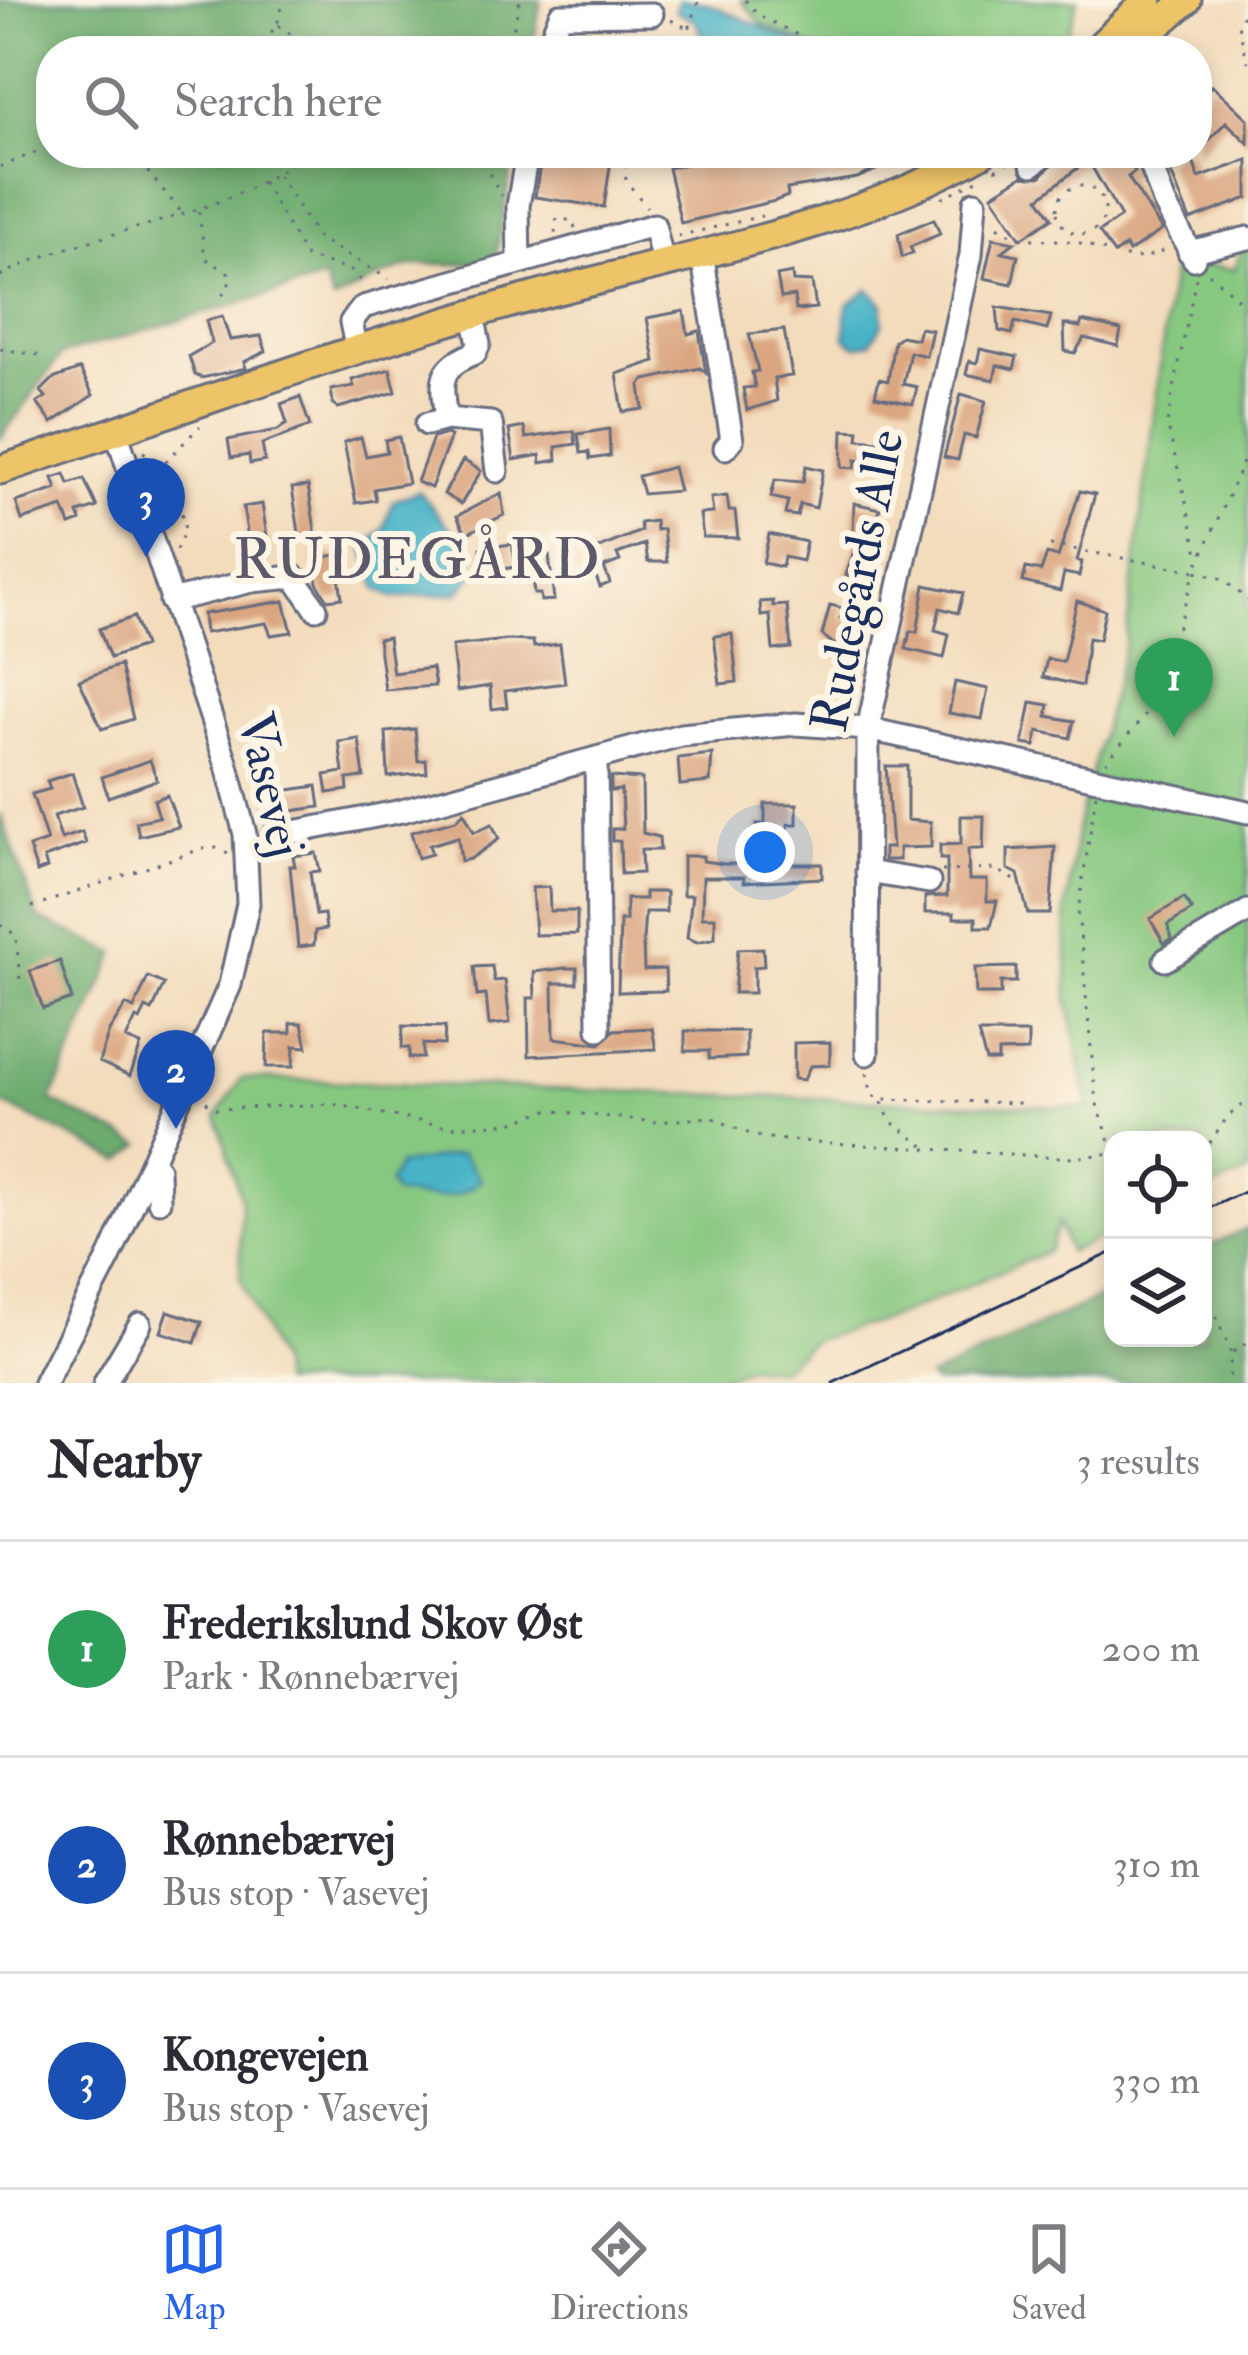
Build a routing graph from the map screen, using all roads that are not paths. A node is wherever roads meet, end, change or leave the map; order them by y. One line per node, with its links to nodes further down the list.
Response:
1 (1148, 0): 5 (main road)
2 (1187, 0): 6 (main road)
3 (652, 14): 4 (street)
4 (556, 36)
5 (1111, 36)
6 (1145, 36)
7 (524, 168): 15 (street)
8 (928, 168): 11 (main road)
9 (956, 168): 11 (main road)
10 (1154, 168): 13 (street)
11 (892, 192): 14 (main road)
12 (975, 202): 25 (street, Rudegårds Alle)
13 (1248, 238)
14 (702, 254): 16 (main road); 20 (street)
15 (519, 262): 16 (street); 18 (street)
16 (663, 263): 17 (main road)
17 (473, 315): 18 (main road); 22 (street)
18 (357, 351): 19 (main road)
19 (116, 431): 21 (main road); 23 (street, Vasevej)
20 (725, 448)
21 (0, 470)
22 (497, 471)
23 (171, 601): 24 (street); 35 (street, Vasevej)
24 (316, 610)
25 (868, 729): 26 (street); 27 (street); 29 (street, Rudegårds Alle)
26 (596, 758): 28 (street); 33 (street)
27 (1248, 812)
28 (273, 836)
29 (867, 872): 30 (street); 34 (street, Rudegårds Alle)
30 (929, 882)
31 (1248, 911): 32 (street)
32 (1165, 960)
33 (599, 1029)
34 (867, 1054)
35 (152, 1163): 36 (street); 38 (street, Vasevej)
36 (159, 1201)
37 (140, 1324): 39 (street)
38 (45, 1383)
39 (106, 1383)

